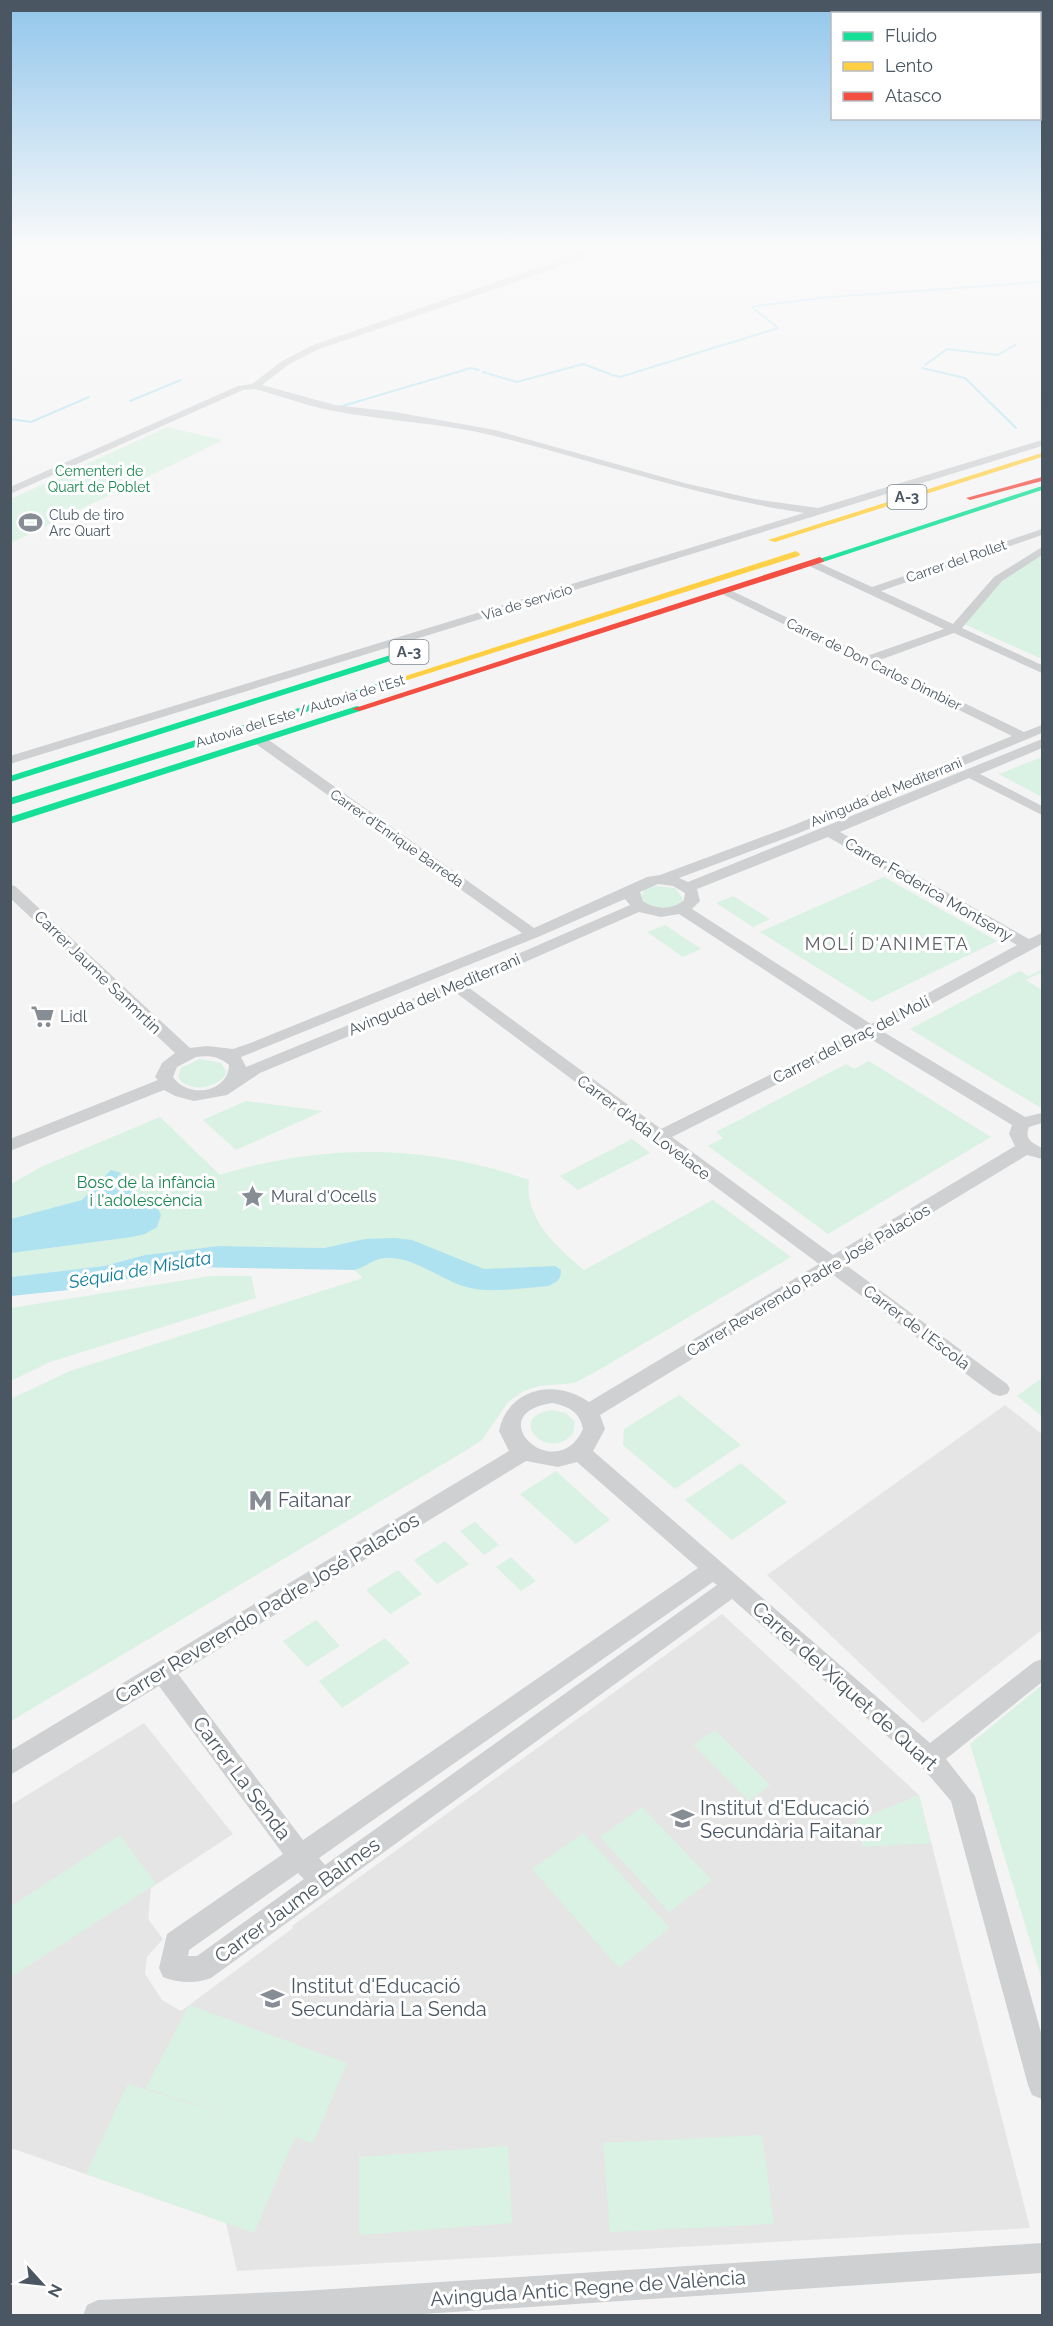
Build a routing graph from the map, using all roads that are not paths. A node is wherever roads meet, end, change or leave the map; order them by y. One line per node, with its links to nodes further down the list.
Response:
1 (296, 358): 2 (street)
2 (255, 386): 8 (street); 10 (street)
3 (1042, 443): 11 (street, Vía de servicio)
4 (1042, 455): 27 (main road, Autovía del Este / Autovia de l'Est / A-3)
5 (1042, 474): 9 (main road, Autovía del Este / Autovia de l'Est / A-3)
6 (1042, 479): 9 (main road)
7 (1042, 488): 15 (main road)
8 (10, 491)
9 (970, 498): 23 (main road, Autovía del Este / Autovia de l'Est / A-3)
10 (754, 502): 11 (street); 12 (street)
11 (825, 512): 12 (street, Vía de servicio)
12 (787, 523): 26 (street, Vía de servicio)
13 (1042, 532): 17 (street, Carrer del Rollet)
14 (1042, 550): 18 (street)
15 (811, 563): 16 (main road); 17 (street)
16 (724, 591): 19 (street, Carrer de Don Carlos Dinnbier); 24 (main road)
17 (870, 591): 18 (street)
18 (955, 629): 19 (street); 20 (street)
19 (865, 661): 22 (street, Carrer de Don Carlos Dinnbier)
20 (1042, 669)
21 (1042, 729): 22 (street, Avinguda del Mediterrani)
22 (1023, 737): 36 (street, Avinguda del Mediterrani)
23 (212, 740): 31 (main road, Autovía del Este / Autovia de l'Est / A-3); 32 (main road)
24 (261, 741): 34 (main road); 42 (street, Carrer d'Enrique Barreda)
25 (1042, 743): 29 (street, Avinguda del Mediterrani)
26 (10, 760)
27 (51, 764): 28 (main road); 30 (main road, Autovía del Este / Autovia de l'Est / A-3)
28 (10, 772)
29 (969, 773): 33 (street); 35 (street, Avinguda del Mediterrani)
30 (10, 779)
31 (10, 801)
32 (10, 810)
33 (1042, 811)
34 (10, 822)
35 (829, 832): 37 (street, Avinguda del Mediterrani); 43 (street, Carrer Federica Montseny)
36 (661, 880): 37 (street); 39 (street, Avinguda del Mediterrani)
37 (688, 887): 41 (street)
38 (10, 889): 46 (street, Carrer Jaume Sanmrtin)
39 (633, 890): 40 (street); 42 (street, Avinguda del Mediterrani)
40 (640, 906): 41 (street); 44 (street, Avinguda del Mediterrani)
41 (682, 909): 45 (street)
42 (533, 934): 47 (street, Avinguda del Mediterrani)
43 (1035, 941): 45 (street, Carrer del Braç del Molí)
44 (457, 986): 49 (street, Avinguda del Mediterrani); 52 (street, Carrer d'Ada Lovelace)
45 (870, 1031): 51 (street); 52 (street, Carrer del Braç del Molí)
46 (186, 1054): 47 (street); 48 (street)
47 (224, 1054): 49 (street)
48 (166, 1083): 49 (street); 53 (street)
49 (231, 1085)
50 (1042, 1118): 51 (street)
51 (1022, 1123): 54 (street)
52 (658, 1137): 55 (street, Carrer d'Ada Lovelace)
53 (10, 1146)
54 (1035, 1150): 55 (street, Carrer Reverendo Padre José Palacios)
55 (833, 1264): 56 (street, Carrer de l'Escola); 57 (street, Carrer Reverendo Padre José Palacios)
56 (1000, 1389)
57 (588, 1412): 58 (street); 59 (street)
58 (524, 1452): 59 (street); 63 (street, Carrer Reverendo Padre José Palacios)
59 (580, 1452): 60 (street, Carrer del Xiquet de Quart)
60 (714, 1569): 61 (street, Carrer del Xiquet de Quart); 66 (street, Carrer Jaume Balmes)
61 (732, 1586): 64 (street, Carrer del Xiquet de Quart); 67 (street, Carrer Jaume Balmes)
62 (1042, 1669): 64 (street)
63 (162, 1672): 65 (street, Carrer Reverendo Padre José Palacios); 66 (street, Carrer La Senda)
64 (930, 1758): 68 (street, Carrer del Xiquet de Quart)
65 (10, 1764)
66 (301, 1857): 67 (street, Carrer La Senda); 67 (street, Carrer Jaume Balmes)
67 (323, 1882)
68 (1042, 2085)
69 (1042, 2258): 70 (street, Avinguda Antic Regne de València)
70 (98, 2316)

